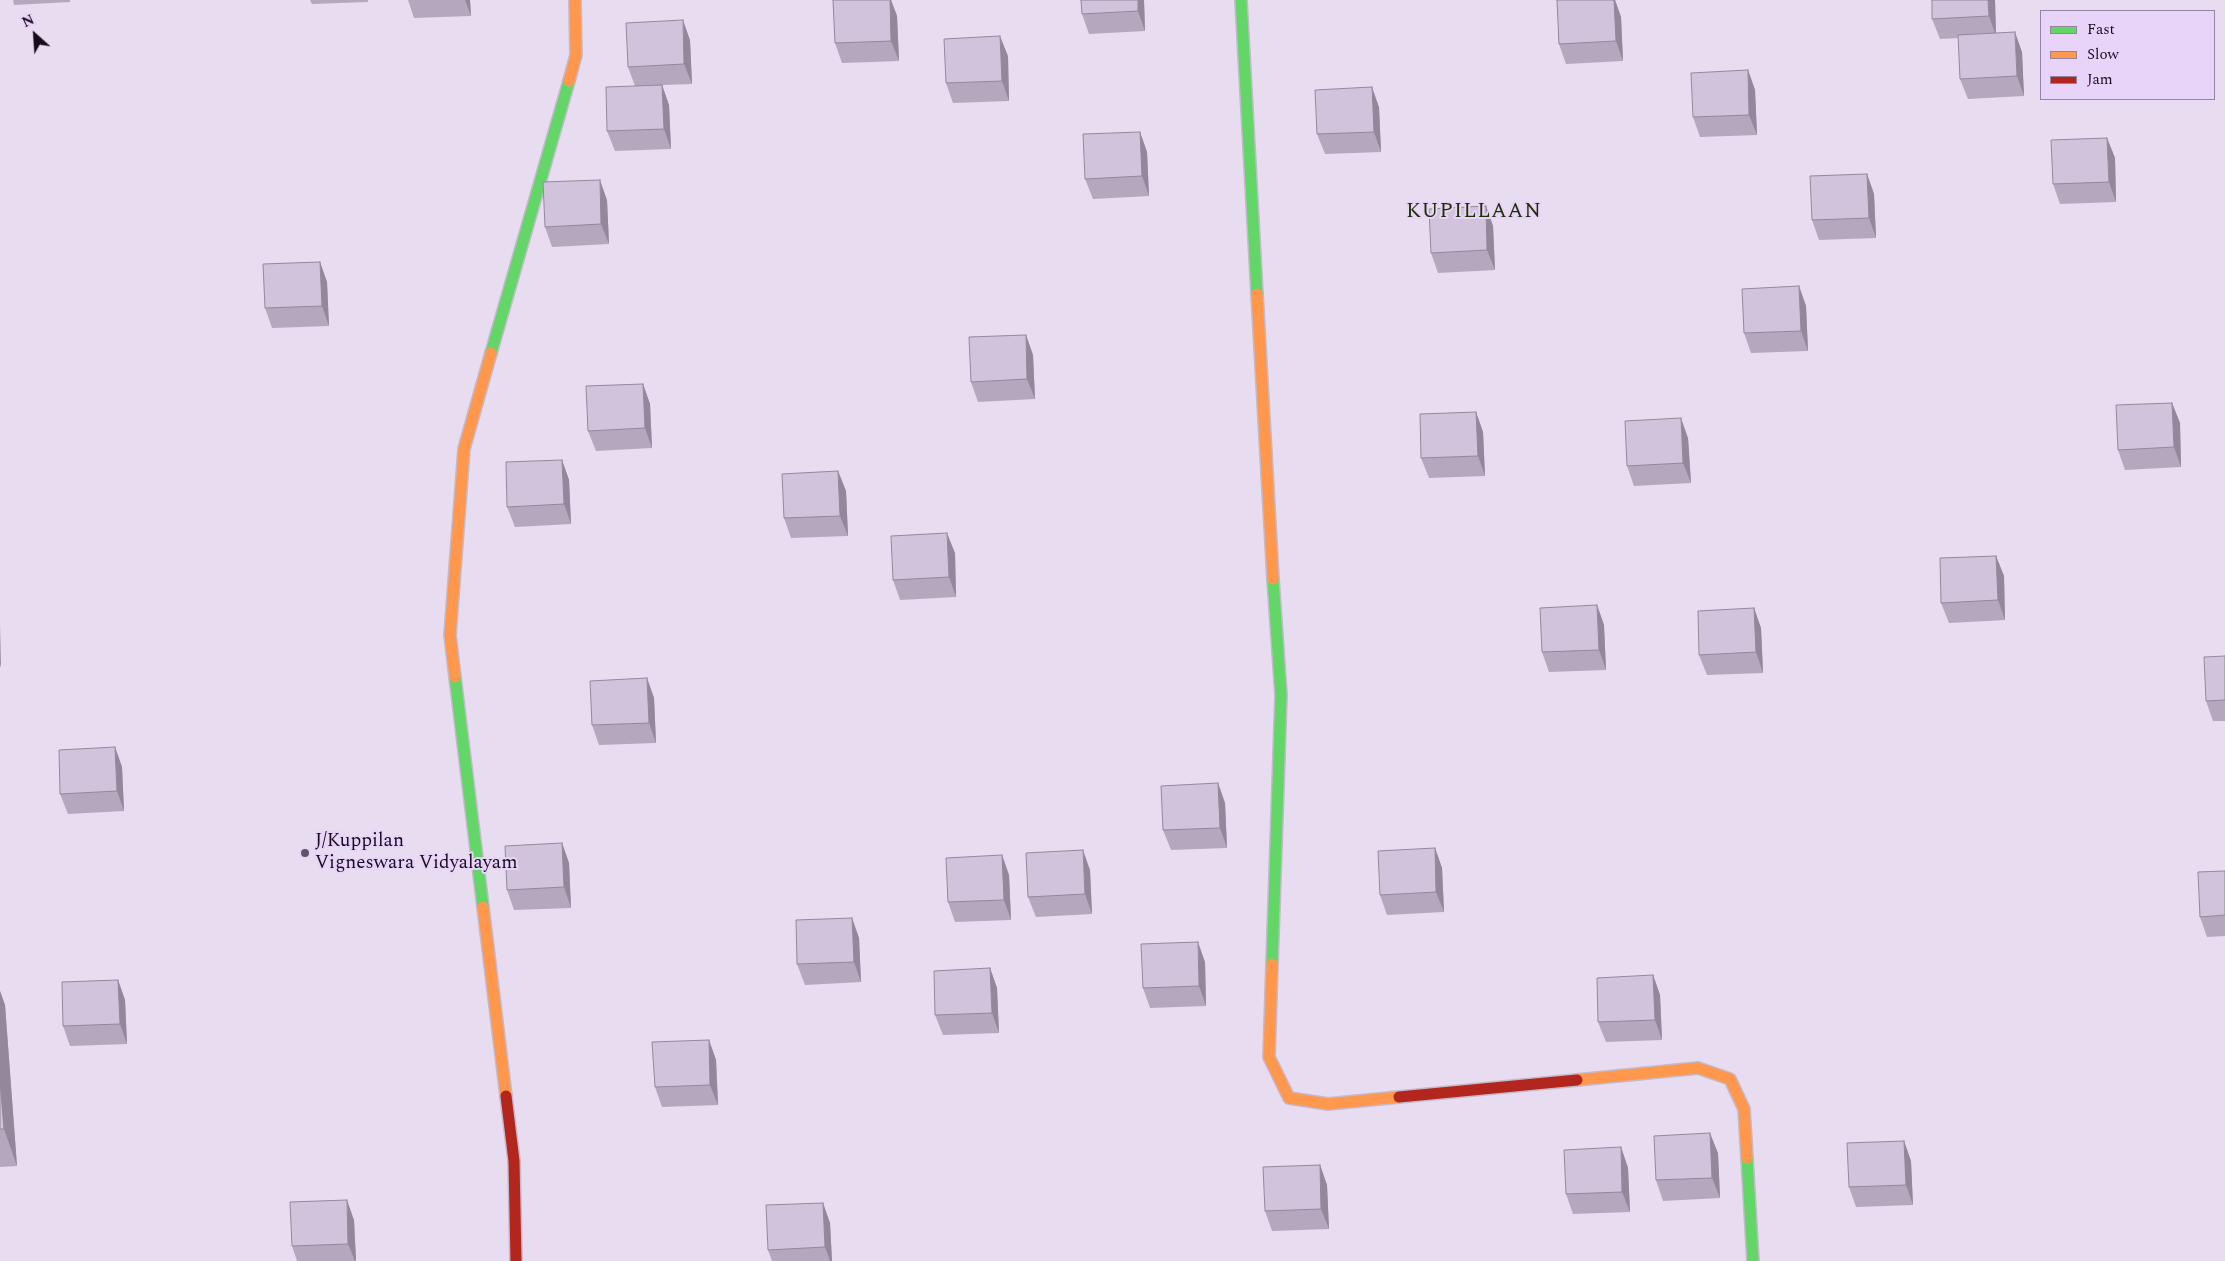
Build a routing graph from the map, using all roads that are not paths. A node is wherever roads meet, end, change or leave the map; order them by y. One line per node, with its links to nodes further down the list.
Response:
1 (575, 0): 3 (street)
2 (1241, 0): 4 (street)
3 (516, 1261)
4 (1753, 1261)

